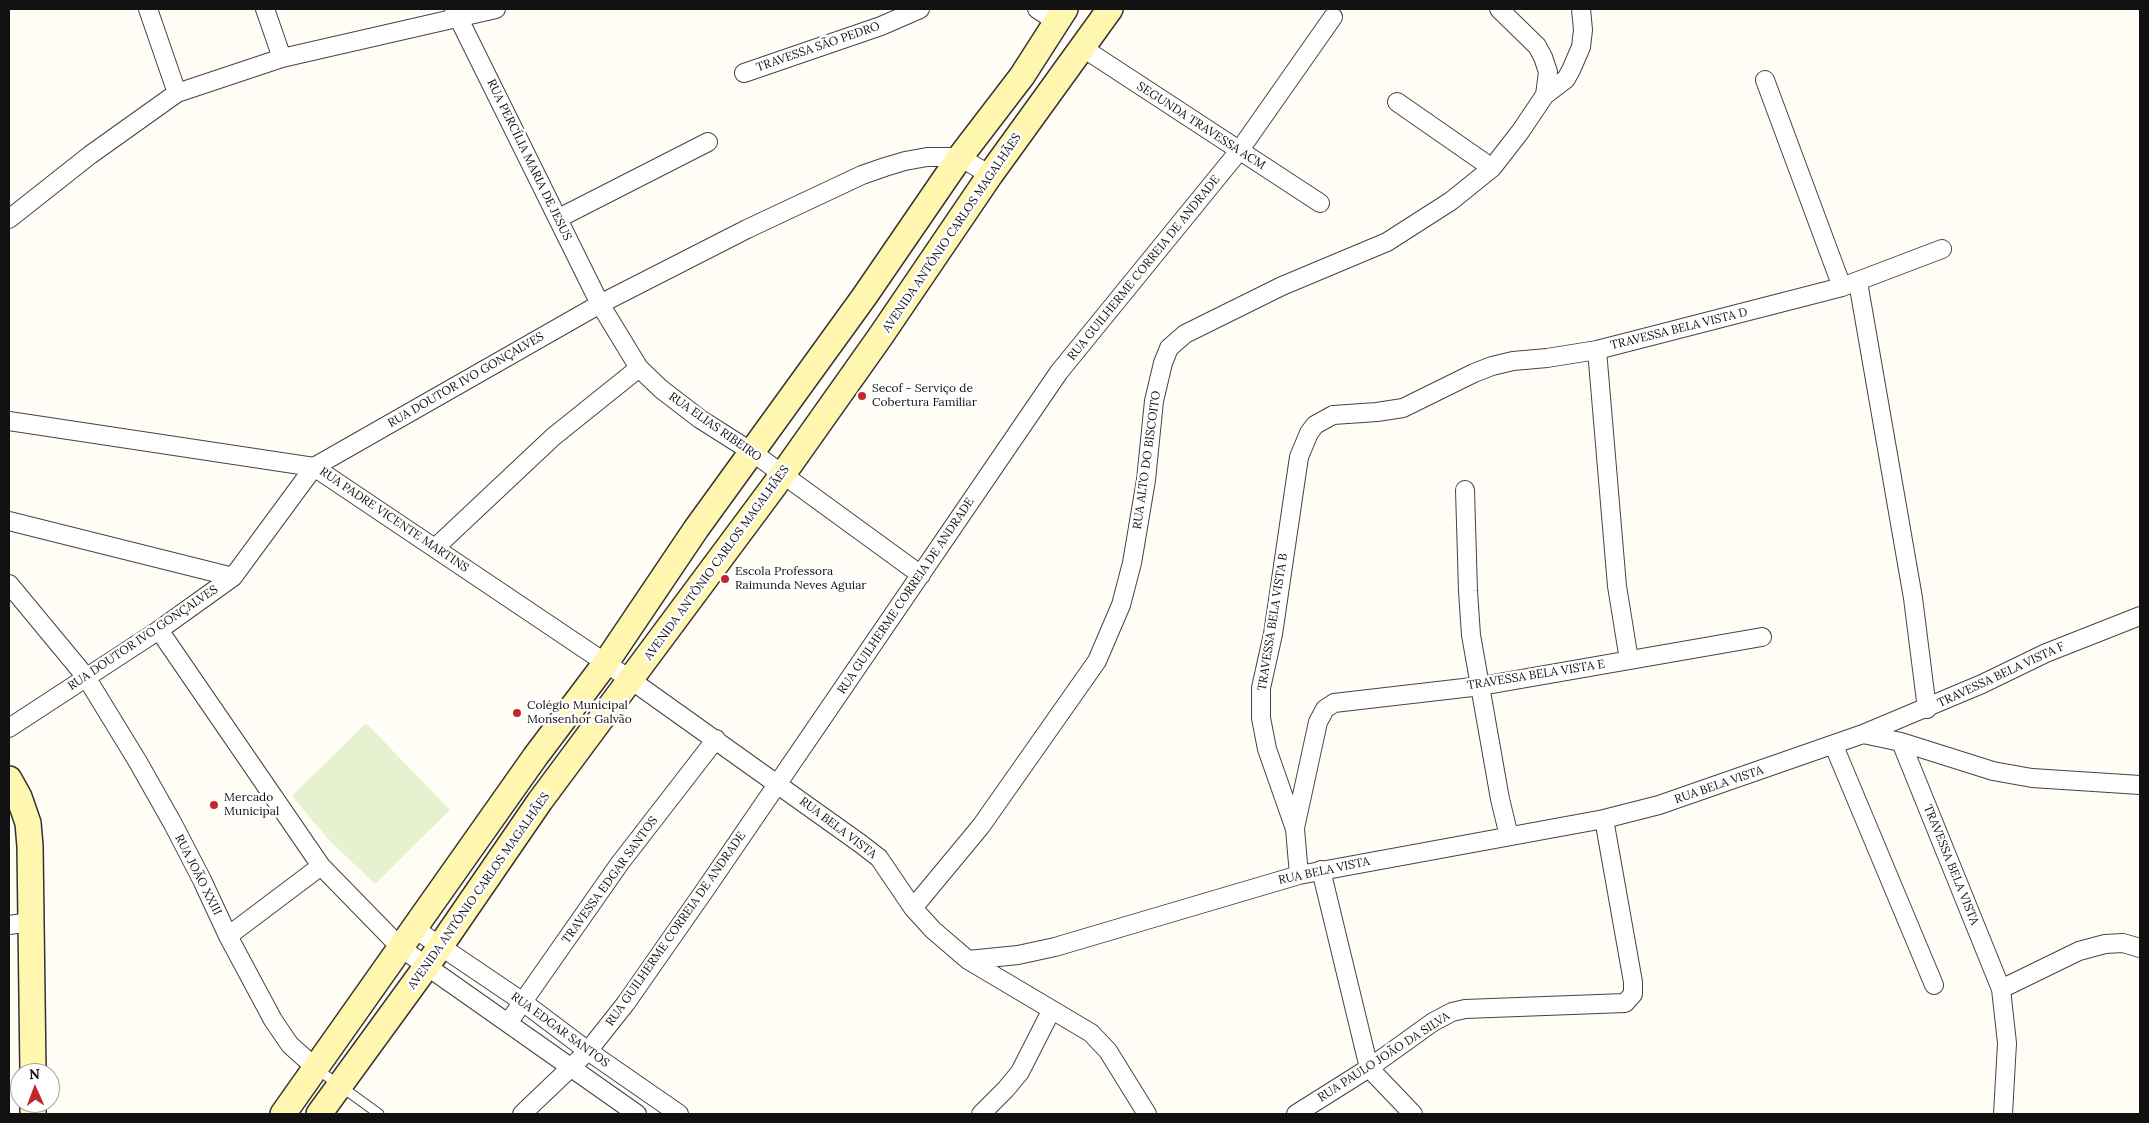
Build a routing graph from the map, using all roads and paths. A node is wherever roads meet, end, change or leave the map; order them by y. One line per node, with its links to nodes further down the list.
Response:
1 (148, 9): 16 (street)
2 (265, 9): 13 (street)
3 (496, 9): 9 (street)
4 (920, 9): 14 (street, TRAVESSA SÃO PEDRO)
5 (1036, 9): 10 (street)
6 (1110, 9): 12 (main road, AVENIDA ANTÔNIO CARLOS MAGALHÃES)
7 (1499, 9): 17 (street)
8 (1580, 9): 17 (street)
9 (456, 13): 13 (street); 26 (street, RUA PERCÍLIA MARIA DE JESUS)
10 (1061, 15): 21 (main road)
11 (1333, 17): 20 (street, RUA GUILHERME CORREIA DE ANDRADE)
12 (1083, 48): 20 (street, SEGUNDA TRAVESSA ACM); 23 (main road, AVENIDA ANTÔNIO CARLOS MAGALHÃES)
13 (282, 58): 16 (street)
14 (744, 73)
15 (1765, 80): 28 (street)
16 (177, 93): 25 (street)
17 (1545, 95): 22 (street, RUA ALTO DO BISCOITO)
18 (1397, 102): 22 (street)
19 (708, 142): 26 (street)
20 (1239, 151): 24 (street, SEGUNDA TRAVESSA ACM); 39 (street, RUA GUILHERME CORREIA DE ANDRADE)
21 (960, 157): 23 (street); 29 (street, RUA DOUTOR IVO GONÇALVES); 33 (main road)
22 (1492, 168): 65 (street, RUA ALTO DO BISCOITO)
23 (990, 175): 35 (main road, AVENIDA ANTÔNIO CARLOS MAGALHÃES)
24 (1320, 202)
25 (9, 217)
26 (559, 218): 29 (street, RUA PERCÍLIA MARIA DE JESUS)
27 (1942, 249): 28 (street, TRAVESSA BELA VISTA D)
28 (1850, 285): 30 (street, TRAVESSA BELA VISTA D); 50 (street)
29 (600, 304): 31 (street, RUA ELIAS RIBEIRO); 34 (street, RUA DOUTOR IVO GONÇALVES)
30 (1597, 350): 45 (street, TRAVESSA BELA VISTA D); 60 (street, TRAVESSA BELA VISTA B)
31 (639, 368): 33 (street, RUA ELIAS RIBEIRO); 38 (street)
32 (9, 421): 34 (street, RUA PADRE VICENTE MARTINS)
33 (752, 452): 35 (street, RUA ELIAS RIBEIRO); 46 (main road)
34 (314, 467): 38 (street, RUA PADRE VICENTE MARTINS); 40 (street, RUA DOUTOR IVO GONÇALVES)
35 (783, 474): 39 (street, RUA ELIAS RIBEIRO); 48 (main road, AVENIDA ANTÔNIO CARLOS MAGALHÃES)
36 (1465, 490): 49 (street)
37 (9, 522): 40 (street)
38 (436, 547): 46 (street, RUA PADRE VICENTE MARTINS)
39 (921, 575): 57 (street, RUA GUILHERME CORREIA DE ANDRADE)
40 (233, 576): 43 (street, RUA DOUTOR IVO GONÇALVES)
41 (9, 584): 47 (street, RUA JOÃO XXIII)
42 (2140, 616): 50 (street, TRAVESSA BELA VISTA F)
43 (159, 630): 47 (street, RUA DOUTOR IVO GONÇALVES); 62 (street)
44 (1762, 637): 45 (street, TRAVESSA BELA VISTA E)
45 (1629, 660): 49 (street, TRAVESSA BELA VISTA E)
46 (605, 664): 48 (street, RUA BELA VISTA); 68 (main road)
47 (86, 677): 51 (street, RUA DOUTOR IVO GONÇALVES); 67 (street, RUA JOÃO XXIII)
48 (631, 680): 53 (street, RUA BELA VISTA); 69 (main road, AVENIDA ANTÔNIO CARLOS MAGALHÃES)
49 (1481, 686): 60 (street, TRAVESSA BELA VISTA E); 61 (street)
50 (1927, 708): 52 (street, TRAVESSA BELA VISTA F)
51 (9, 728)
52 (1863, 734): 54 (street); 55 (street, RUA BELA VISTA)
53 (716, 738): 57 (street, RUA BELA VISTA); 75 (street, TRAVESSA EDGAR SANTOS)
54 (1901, 742): 58 (street); 74 (street, TRAVESSA BELA VISTA)
55 (1834, 746): 59 (street, RUA BELA VISTA); 73 (street)
56 (9, 779): 66 (main road)
57 (778, 784): 65 (street, RUA BELA VISTA); 78 (street, RUA GUILHERME CORREIA DE ANDRADE)
58 (2140, 785)
59 (1604, 819): 61 (street, RUA BELA VISTA); 82 (street, RUA PAULO JOÃO DA SILVA)
60 (1295, 829): 64 (street, TRAVESSA BELA VISTA B)
61 (1509, 836): 63 (street, RUA BELA VISTA)
62 (320, 866): 67 (street); 68 (street)
63 (1322, 870): 64 (street, RUA BELA VISTA); 82 (street)
64 (1298, 875): 71 (street, RUA BELA VISTA)
65 (913, 908): 71 (street, RUA BELA VISTA)
66 (20, 924): 79 (main road)
67 (228, 936): 81 (street, RUA JOÃO XXIII)
68 (408, 938): 69 (street, RUA EDGAR SANTOS); 72 (street, RUA EDGAR SANTOS); 81 (main road)
69 (442, 945): 72 (main road, AVENIDA ANTÔNIO CARLOS MAGALHÃES); 75 (street, RUA EDGAR SANTOS)
70 (2140, 948): 74 (street)
71 (968, 960): 76 (street)
72 (426, 967): 77 (street, RUA EDGAR SANTOS); 83 (main road, AVENIDA ANTÔNIO CARLOS MAGALHÃES)
73 (1934, 985)
74 (2000, 989): 94 (street, TRAVESSA BELA VISTA)
75 (523, 1002): 77 (street, TRAVESSA EDGAR SANTOS); 78 (street, RUA EDGAR SANTOS)
76 (1051, 1010): 90 (street); 91 (street)
77 (508, 1023): 80 (street, RUA EDGAR SANTOS)
78 (588, 1051): 80 (street, RUA GUILHERME CORREIA DE ANDRADE); 89 (street, RUA EDGAR SANTOS)
79 (32, 1063)
80 (570, 1066): 87 (street, RUA GUILHERME CORREIA DE ANDRADE); 88 (street, RUA EDGAR SANTOS)
81 (316, 1068): 83 (lane); 84 (main road)
82 (1369, 1068): 92 (street, RUA PAULO JOÃO DA SILVA); 93 (street)
83 (341, 1086): 85 (main road, AVENIDA ANTÔNIO CARLOS MAGALHÃES); 86 (lane)
84 (283, 1114)
85 (319, 1114)
86 (379, 1114)
87 (522, 1114)
88 (637, 1114)
89 (678, 1114)
90 (980, 1114)
91 (1148, 1114)
92 (1296, 1114)
93 (1413, 1114)
94 (2003, 1114)

